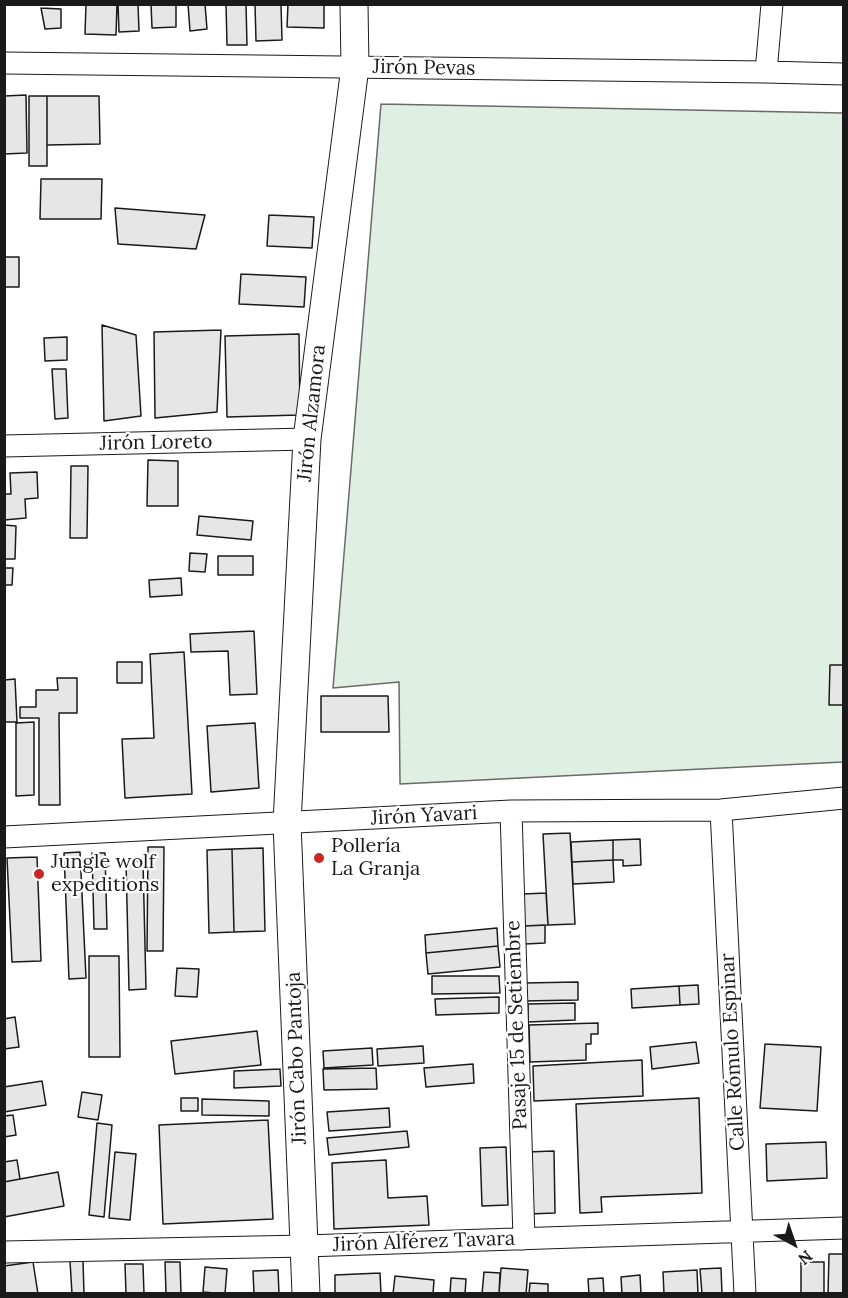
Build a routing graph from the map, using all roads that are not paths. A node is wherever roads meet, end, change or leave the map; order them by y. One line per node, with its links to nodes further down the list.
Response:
1 (354, 4): 4 (street, Jirón Alzamora)
2 (772, 4): 5 (street)
3 (4, 63): 4 (street, Jirón Pevas)
4 (355, 67): 5 (street, Jirón Pevas); 7 (street, Jirón Alzamora)
5 (766, 72): 6 (street, Jirón Pevas)
6 (843, 74)
7 (307, 439): 8 (street, Jirón Loreto); 12 (street, Jirón Alzamora)
8 (4, 446)
9 (843, 798): 10 (street, Jirón Yavari)
10 (721, 810): 11 (street, Jirón Yavari); 15 (street, Calle Rómulo Espinar)
11 (511, 811): 12 (street, Jirón Yavari); 16 (street, Pasaje 15 de Setiembre)
12 (287, 823): 13 (street, Jirón Yavari); 17 (street, Jirón Cabo Pantoja)
13 (4, 837)
14 (843, 1228): 15 (street, Jirón Alférez Tavara)
15 (742, 1231): 16 (street, Jirón Alférez Tavara); 20 (street, Calle Rómulo Espinar)
16 (524, 1239): 17 (street, Jirón Alférez Tavara)
17 (305, 1246): 18 (street, Jirón Alférez Tavara); 19 (street, Jirón Cabo Pantoja)
18 (4, 1252)
19 (306, 1293)
20 (745, 1293)

